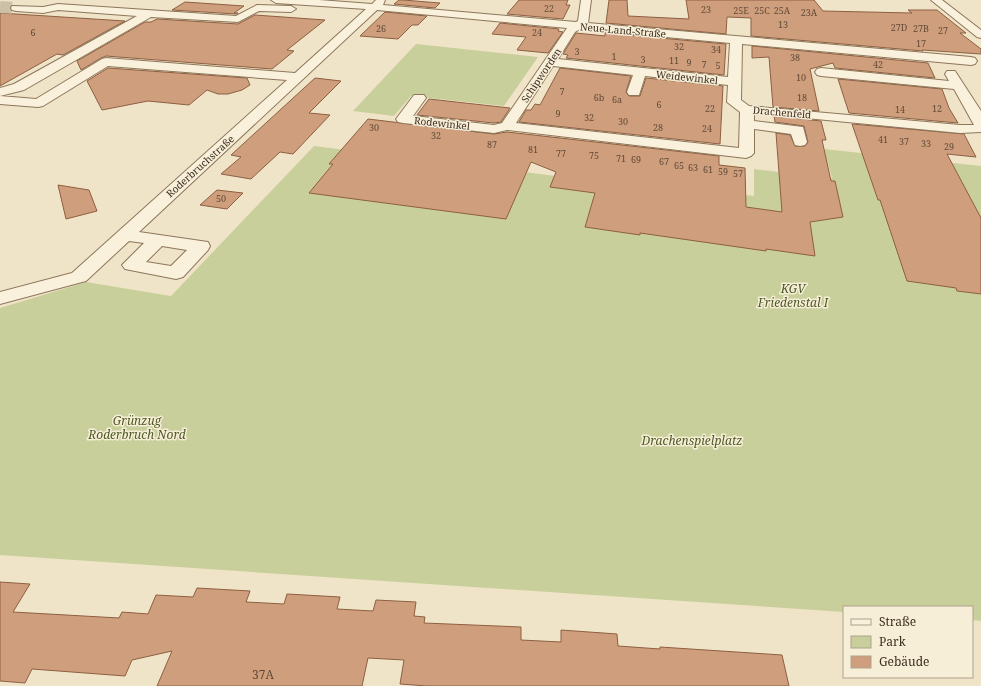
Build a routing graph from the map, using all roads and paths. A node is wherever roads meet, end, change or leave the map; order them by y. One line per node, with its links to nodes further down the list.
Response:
1 (276, 0): 4 (street, Neue-Land-Straße)
2 (586, 0): 9 (street, Schipworden)
3 (936, 0): 11 (street)
4 (378, 4): 9 (street, Neue-Land-Straße); 18 (street, Roderbruchstraße)
5 (16, 8): 7 (street)
6 (338, 12): 8 (street)
7 (149, 14): 8 (street); 21 (street)
8 (238, 19): 10 (street)
9 (576, 26): 12 (street, Neue-Land-Straße); 15 (street, Schipworden)
10 (222, 30)
11 (981, 35)
12 (736, 41): 13 (street, Neue-Land-Straße); 19 (street, Weidewinkel)
13 (941, 59): 14 (street, Neue-Land-Straße); 20 (street)
14 (971, 61)
15 (550, 62): 16 (street, Weidewinkel); 26 (street, Schipworden)
16 (640, 72): 19 (street, Weidewinkel); 22 (street, Weidewinkel)
17 (822, 72): 20 (street)
18 (298, 77): 23 (street); 31 (street, Roderbruchstraße)
19 (735, 82): 25 (street, Weidewinkel)
20 (958, 86): 27 (street)
21 (0, 92)
22 (634, 92)
23 (0, 100)
24 (420, 104): 26 (street, Rodewinkel)
25 (747, 110): 28 (street, Drachenfeld); 29 (street, Drachenfeld)
26 (506, 120): 28 (street, Drachenfeld)
27 (981, 122)
28 (747, 124): 30 (street)
29 (981, 127)
30 (800, 142)
31 (125, 235): 32 (street); 33 (street, Roderbruchstraße)
32 (158, 240)
33 (0, 298)

